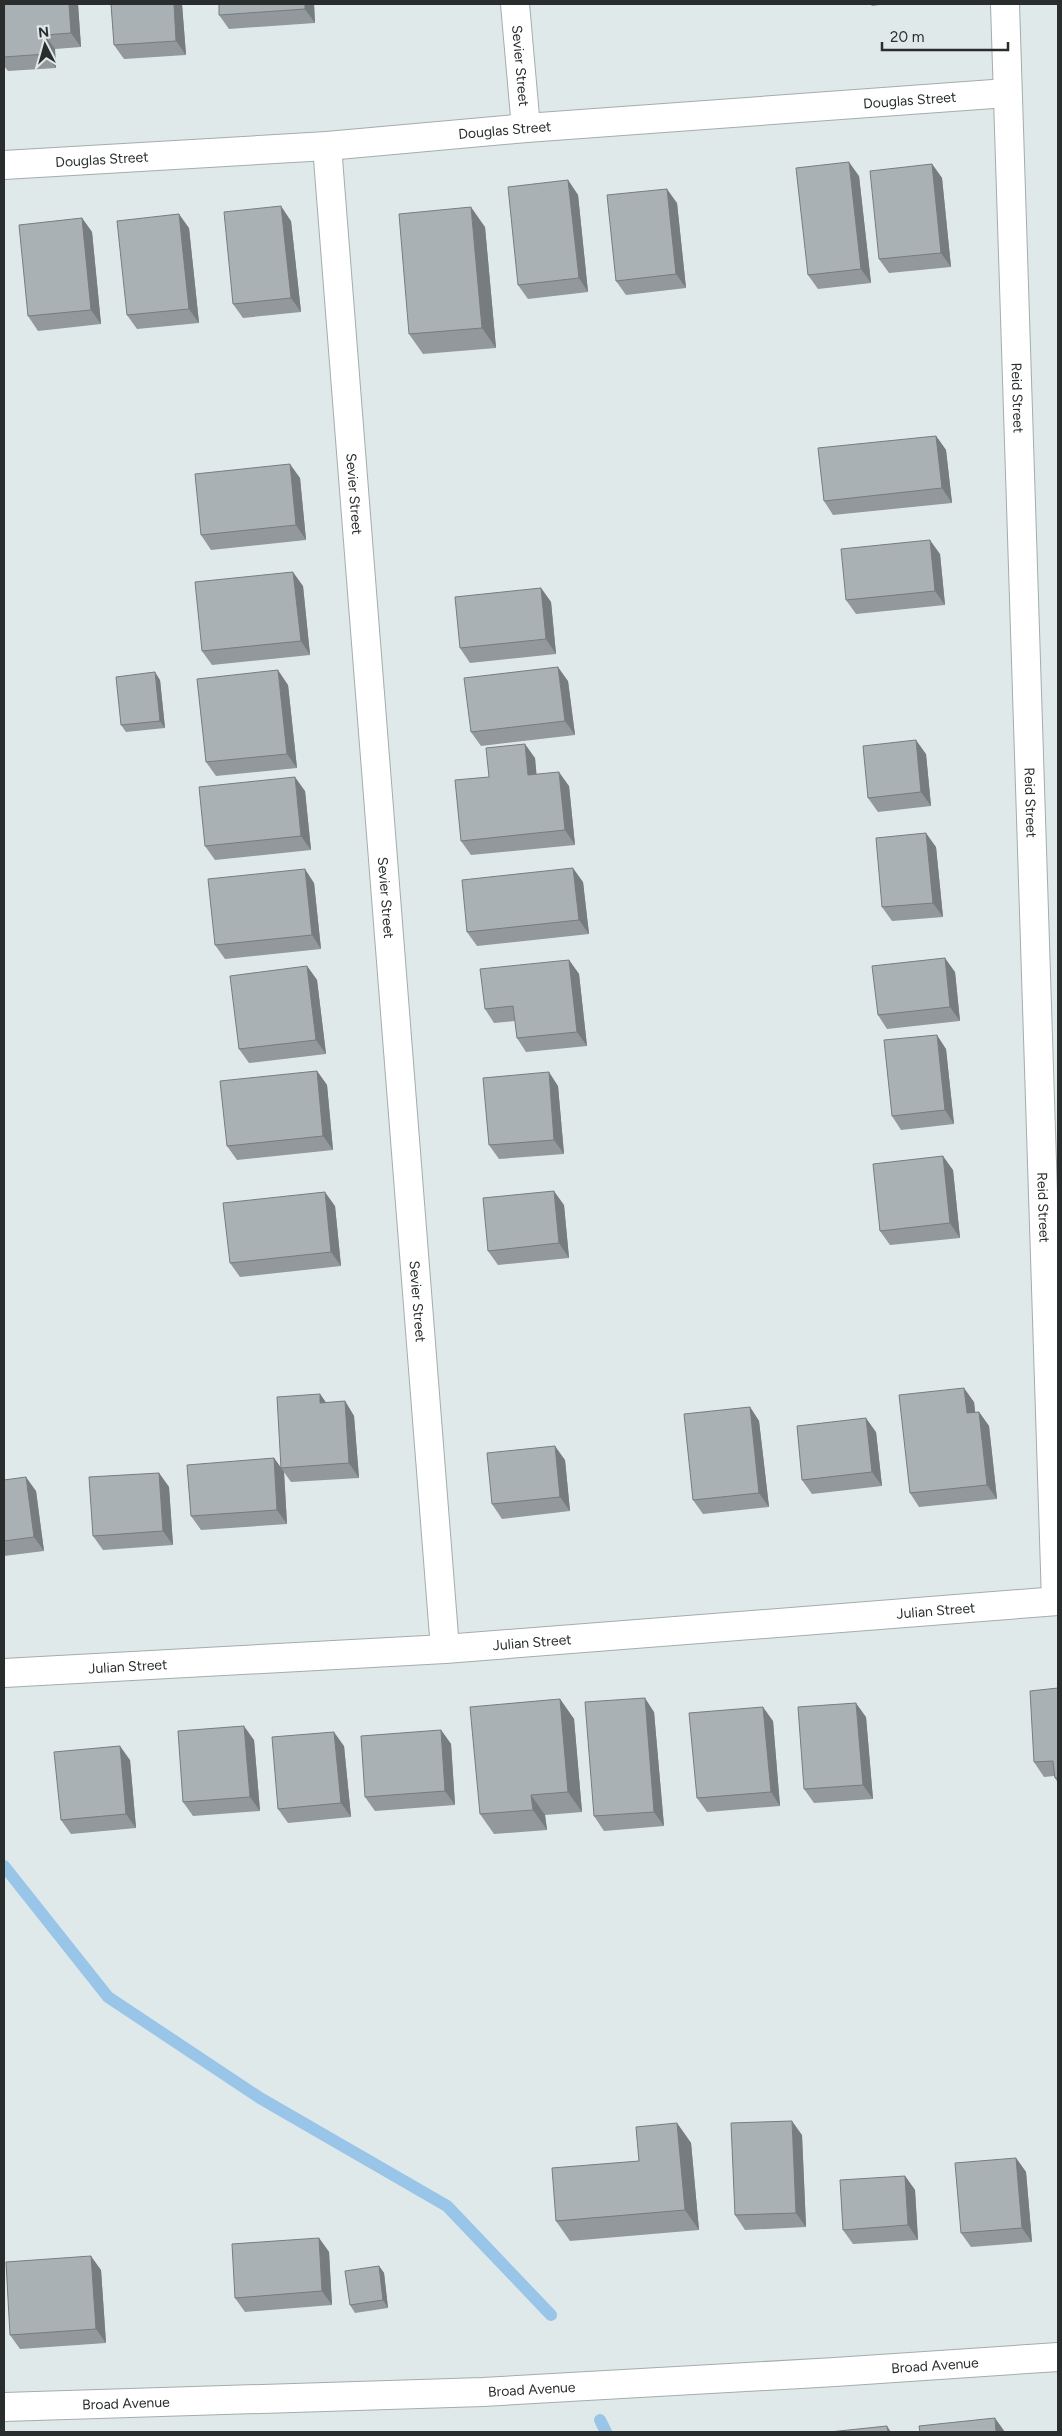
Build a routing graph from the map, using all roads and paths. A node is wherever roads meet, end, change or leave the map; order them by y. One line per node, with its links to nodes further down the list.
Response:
1 (516, 4): 4 (street, Sevier Street)
2 (1005, 4): 3 (street, Reid Street)
3 (1007, 93): 4 (street, Douglas Street); 7 (street, Reid Street)
4 (526, 128): 5 (street, Douglas Street)
5 (327, 146): 6 (street, Douglas Street); 8 (street, Sevier Street)
6 (4, 165)
7 (1057, 1601): 8 (street, Julian Street)
8 (445, 1649): 9 (street, Julian Street)
9 (4, 1673)
10 (1058, 2357): 11 (street, Broad Avenue)
11 (4, 2407)

